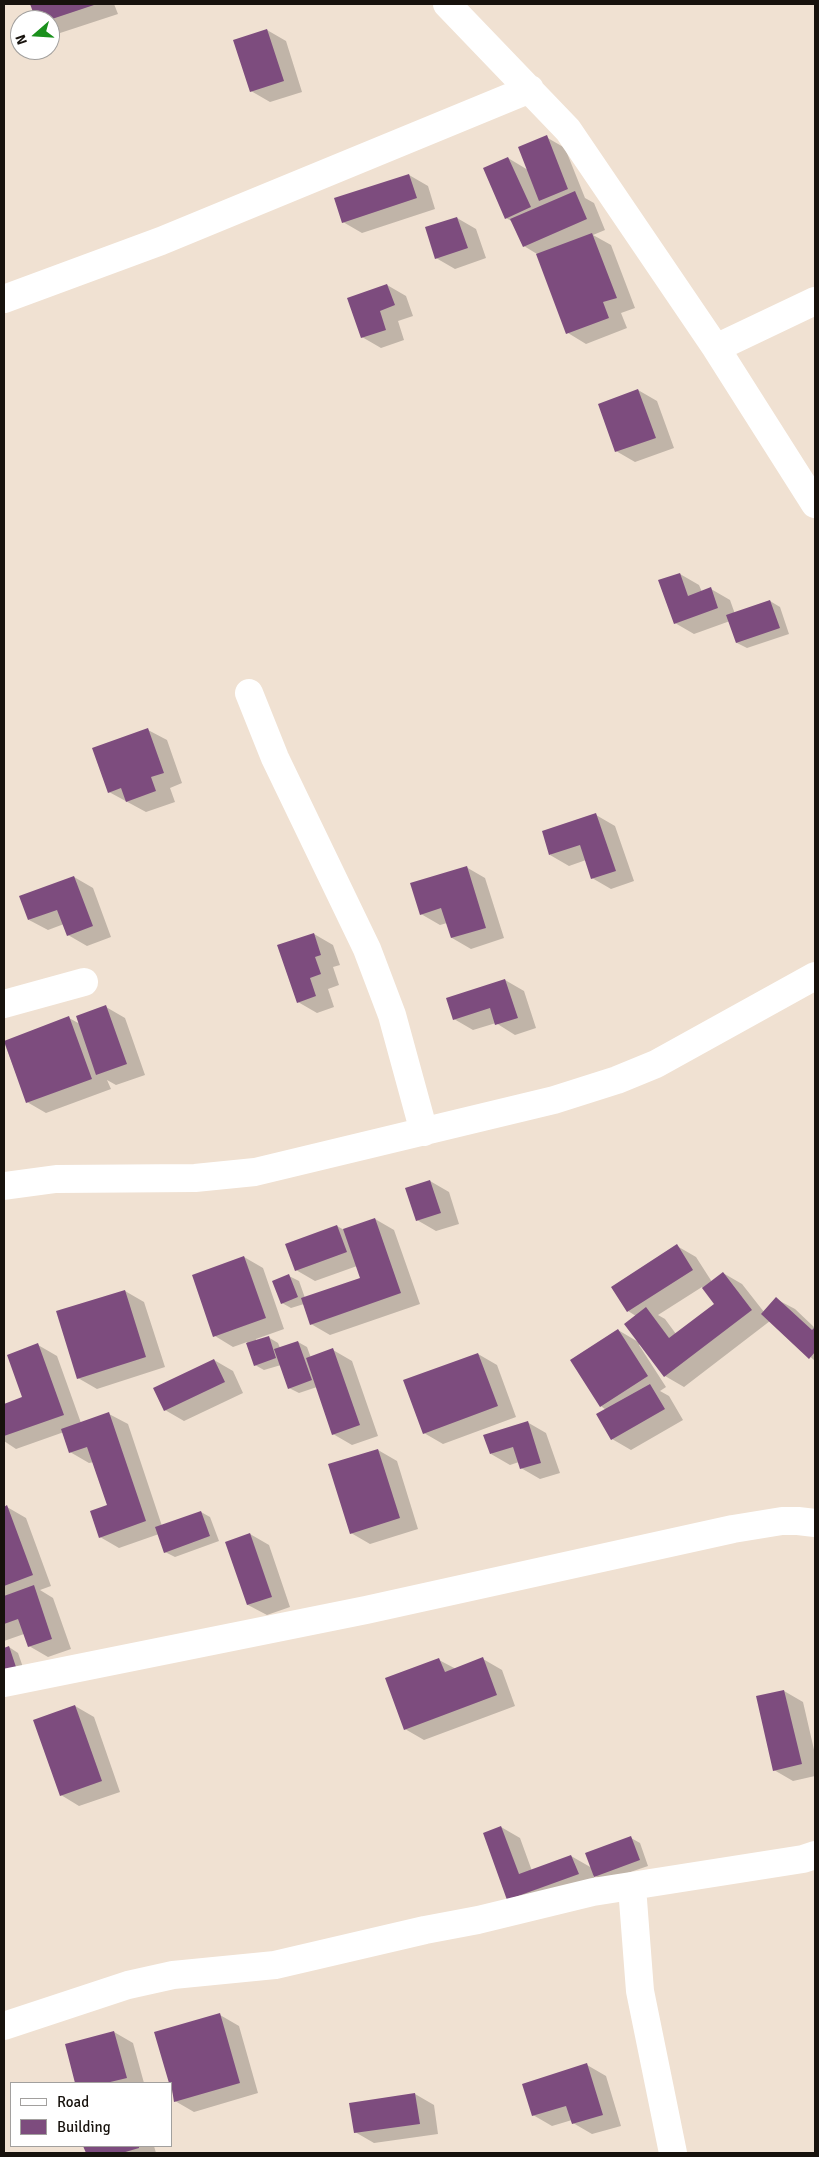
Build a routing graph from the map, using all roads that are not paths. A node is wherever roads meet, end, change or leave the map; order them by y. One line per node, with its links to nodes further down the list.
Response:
1 (447, 4): 2 (street)
2 (530, 88): 3 (street); 5 (street)
3 (4, 299)
4 (815, 301): 5 (street)
5 (716, 348): 6 (street)
6 (815, 504)
7 (249, 693): 11 (street)
8 (815, 976): 11 (street)
9 (84, 982): 10 (street)
10 (4, 1004)
11 (424, 1132): 12 (street)
12 (4, 1186)
13 (815, 1524): 14 (street)
14 (4, 1683)
15 (815, 1855): 16 (street)
16 (632, 1887): 17 (street); 18 (street)
17 (4, 2026)
18 (673, 2153)

